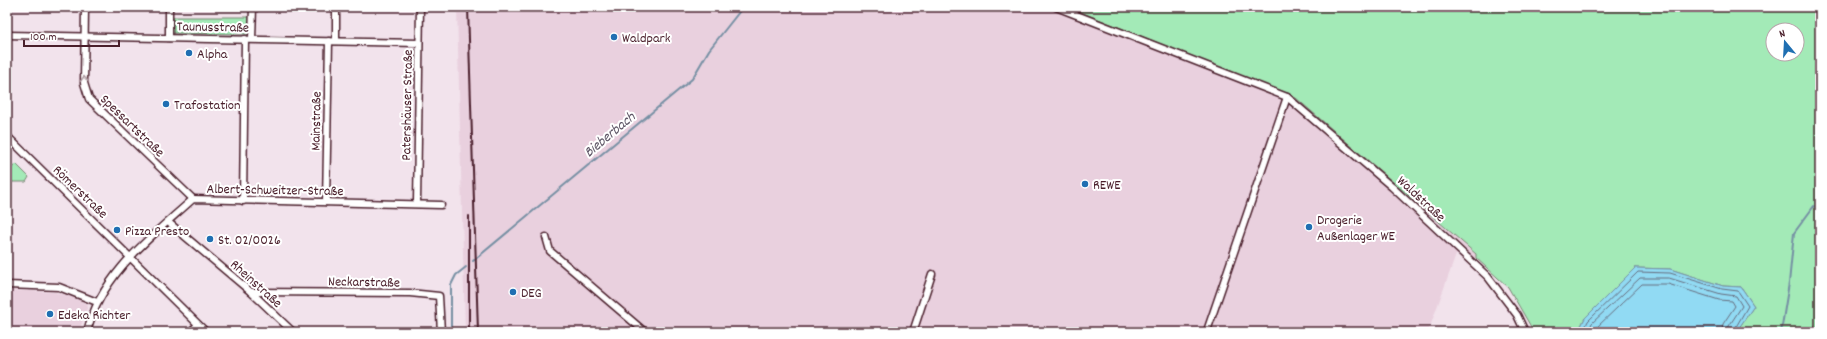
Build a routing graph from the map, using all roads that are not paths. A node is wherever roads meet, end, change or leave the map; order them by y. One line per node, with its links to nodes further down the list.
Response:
1 (85, 7): 8 (street, Spessartstraße)
2 (169, 7): 9 (street)
3 (253, 7): 11 (street)
4 (336, 7): 13 (street)
5 (420, 7): 14 (street, Patershäuser Straße)
6 (1056, 7): 15 (street, Waldstraße)
7 (7, 35): 8 (street, Taunusstraße)
8 (85, 36): 9 (street, Taunusstraße); 17 (street, Spessartstraße, one-way to 8)
9 (168, 38): 10 (street, Taunusstraße)
10 (244, 39): 11 (street, Taunusstraße); 18 (street)
11 (252, 39): 12 (street, Taunusstraße)
12 (329, 41): 13 (street, Taunusstraße); 19 (street, Mainstraße)
13 (336, 41): 14 (street, Taunusstraße)
14 (419, 42): 20 (street, Patershäuser Straße)
15 (1287, 97): 30 (street); 38 (street, Waldstraße)
16 (7, 136): 24 (street, Römerstraße)
17 (193, 199): 18 (street, Albert-Schweitzer-Straße); 22 (street, Albert-Schweitzer-Straße)
18 (243, 201): 19 (street, Albert-Schweitzer-Straße)
19 (326, 202): 20 (street, Albert-Schweitzer-Straße)
20 (417, 203): 21 (street, Albert-Schweitzer-Straße)
21 (441, 204)
22 (168, 222): 24 (street, Albert-Schweitzer-Straße); 27 (street, Rheinstraße)
23 (546, 237): 36 (street)
24 (130, 256): 28 (street, Albert-Schweitzer-Straße); 29 (street, Römerstraße)
25 (932, 274): 37 (street)
26 (7, 285): 28 (street)
27 (252, 292): 34 (street, Rheinstraße); 35 (street, Neckarstraße)
28 (97, 302): 31 (street, Albert-Schweitzer-Straße)
29 (198, 324): 32 (street); 33 (street, Römerstraße)
30 (1208, 328)
31 (87, 332)
32 (190, 332)
33 (206, 332)
34 (292, 332)
35 (441, 332)
36 (645, 332)
37 (913, 332)
38 (1525, 332)

